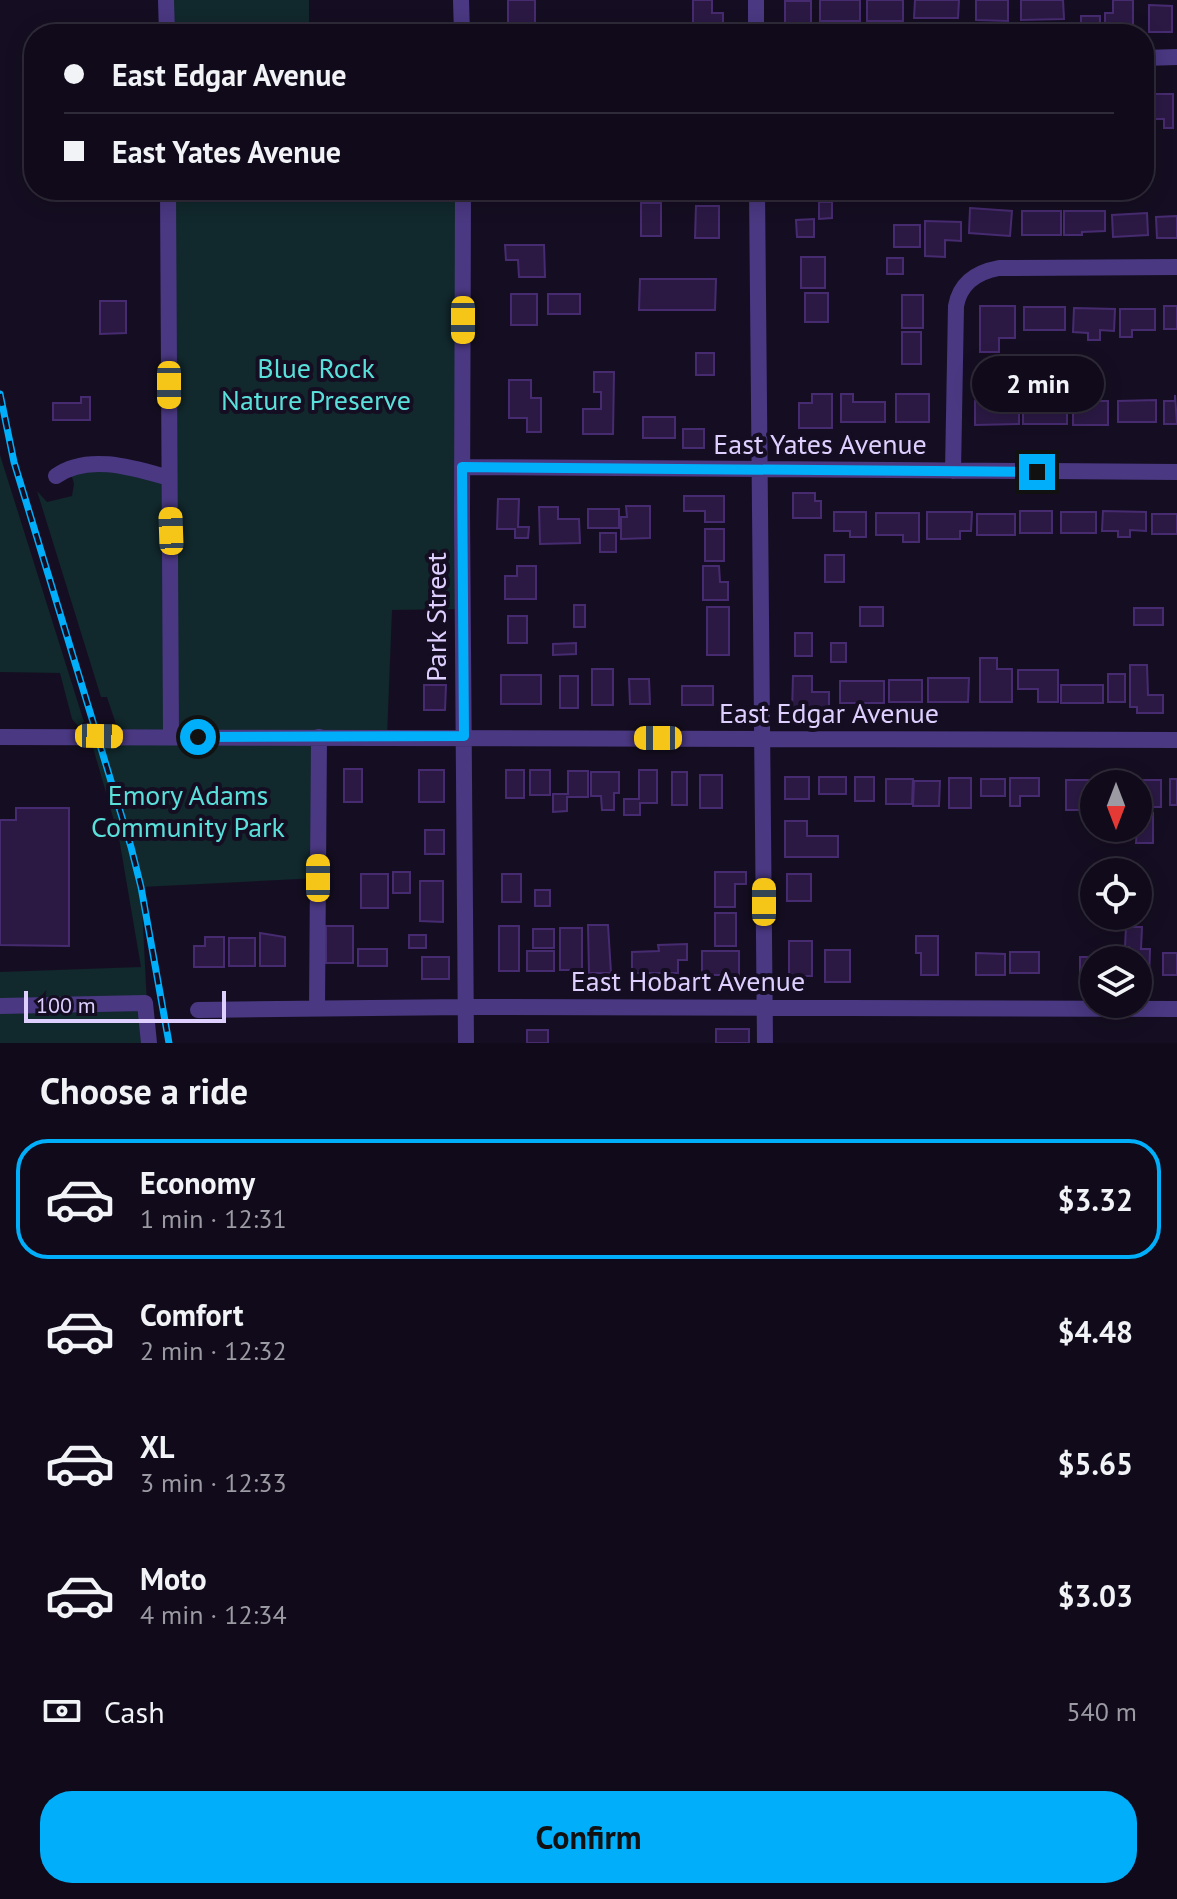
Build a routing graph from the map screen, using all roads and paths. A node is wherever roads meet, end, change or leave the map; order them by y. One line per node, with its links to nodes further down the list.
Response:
1 (166, 0): 4 (street)
2 (461, 0): 5 (street)
3 (756, 0): 6 (street)
4 (167, 24)
5 (462, 24)
6 (756, 24)
7 (1177, 57): 8 (street)
8 (1154, 58)
9 (168, 200): 18 (street)
10 (463, 200): 13 (street, Park Street)
11 (757, 200): 14 (street)
12 (1177, 267): 15 (street)
13 (462, 467): 14 (street, East Yates Avenue); 20 (street, Park Street)
14 (758, 470): 15 (street, East Yates Avenue); 23 (street)
15 (953, 471): 16 (street, East Yates Avenue)
16 (1177, 472)
17 (56, 476): 18 (street)
18 (169, 478): 19 (street)
19 (171, 736): 21 (street, East Edgar Avenue); 22 (street, East Edgar Avenue)
20 (464, 736): 22 (street, East Edgar Avenue); 23 (street, East Edgar Avenue); 26 (street, Park Street)
21 (0, 737)
22 (319, 737): 28 (street)
23 (763, 738): 24 (street, East Edgar Avenue); 27 (street)
24 (1177, 740)
25 (0, 1006): 31 (street)
26 (466, 1007): 27 (street, East Hobart Avenue); 28 (street, East Hobart Avenue); 32 (street, Park Street)
27 (765, 1007): 29 (street, East Hobart Avenue); 33 (street)
28 (317, 1008): 30 (street, East Hobart Avenue)
29 (1177, 1009)
30 (198, 1010)
31 (149, 1043)
32 (466, 1043)
33 (765, 1043)

